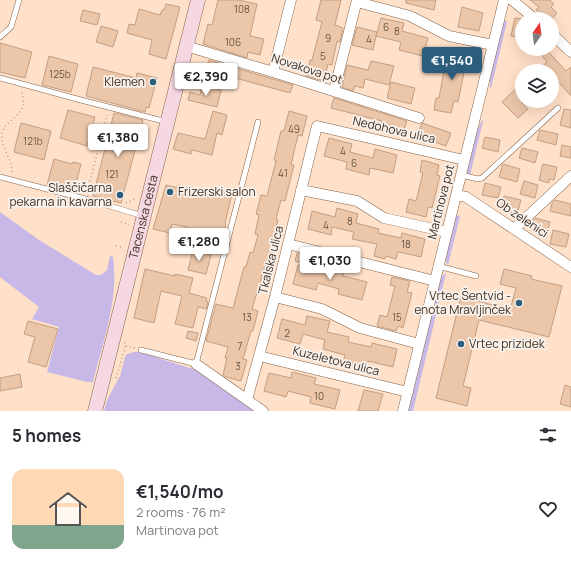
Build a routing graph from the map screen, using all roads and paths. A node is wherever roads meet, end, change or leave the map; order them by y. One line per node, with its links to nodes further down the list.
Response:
1 (19, 0): 8 (lane)
2 (198, 0): 11 (main road, Tacenska cesta)
3 (291, 0): 13 (street)
4 (504, 0): 10 (street, Martinova pot)
5 (512, 0): 7 (street)
6 (357, 1): 10 (street); 16 (street)
7 (527, 12)
8 (0, 37)
9 (559, 41): 12 (street)
10 (492, 45): 23 (street, Martinova pot)
11 (186, 46): 13 (street, Novakova pot); 20 (main road, Tacenska cesta)
12 (571, 52)
13 (273, 72): 16 (street, Novakova pot)
14 (0, 78): 15 (lane)
15 (17, 83): 17 (lane); 27 (path)
16 (334, 91): 19 (street, Novakova pot)
17 (109, 107): 20 (lane); 30 (path)
18 (558, 108): 24 (lane)
19 (419, 118)
20 (168, 122): 31 (main road, Tacenska cesta)
21 (258, 122): 46 (lane)
22 (317, 126): 23 (street, Nedohova ulica); 28 (street, Tkalska ulica)
23 (464, 160): 24 (street, Martinova pot)
24 (461, 175): 29 (street, Martinova pot)
25 (571, 176): 32 (street)
26 (0, 177): 27 (lane)
27 (11, 180): 30 (lane)
28 (301, 190): 33 (street); 34 (street, Tkalska ulica)
29 (456, 194): 32 (street, Ob zelenici); 33 (street, Martinova pot)
30 (86, 199): 31 (lane)
31 (144, 216): 49 (main road, Tacenska cesta)
32 (514, 229): 37 (street, Ob zelenici)
33 (447, 232): 38 (street, Martinova pot)
34 (288, 244): 40 (street); 41 (street, Tkalska ulica)
35 (116, 246): 36 (path)
36 (121, 247)
37 (569, 263)
38 (438, 266): 39 (lane); 40 (street, Martinova pot)
39 (476, 276)
40 (435, 281): 42 (street, Martinova pot)
41 (275, 297): 42 (street); 45 (street, Tkalska ulica)
42 (419, 344): 47 (street, Martinova pot)
43 (126, 346): 44 (path)
44 (141, 350): 46 (lane)
45 (259, 356): 47 (street, Kuzeletova ulica); 48 (street, Tkalska ulica)
46 (196, 364): 48 (street)
47 (408, 392): 51 (street, Martinova pot)
48 (248, 400): 50 (street)
49 (95, 411)
50 (263, 411)
51 (403, 411)

